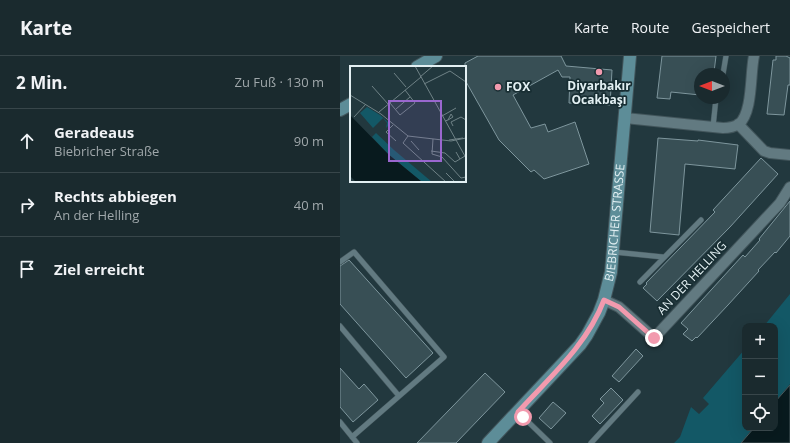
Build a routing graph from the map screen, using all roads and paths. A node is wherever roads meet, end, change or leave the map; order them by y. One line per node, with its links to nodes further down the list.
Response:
1 (436, 56): 5 (street)
2 (630, 56): 10 (street, BIEBRICHER STRASSE)
3 (726, 56): 6 (lane)
4 (754, 56): 11 (street)
5 (419, 66)
6 (725, 68)
7 (715, 104): 12 (lane)
8 (350, 105): 9 (street)
9 (340, 110)
10 (625, 118): 12 (street); 16 (street, BIEBRICHER STRASSE)
11 (738, 124): 12 (street); 13 (street)
12 (713, 127)
13 (790, 156)
14 (790, 187): 20 (street, AN DER HELLING)
15 (702, 220): 17 (lane)
16 (612, 252): 17 (lane); 20 (street, BIEBRICHER STRASSE)
17 (663, 257): 19 (lane)
18 (340, 262): 23 (lane)
19 (640, 282)
20 (604, 300): 24 (street, BIEBRICHER STRASSE)
21 (340, 326): 23 (lane)
22 (638, 392): 30 (lane)
23 (399, 396): 26 (lane)
24 (518, 412): 28 (street, BIEBRICHER STRASSE); 29 (lane)
25 (340, 422): 26 (lane)
26 (352, 436): 27 (lane)
27 (357, 443)
28 (488, 443)
29 (550, 443)
30 (591, 443)

